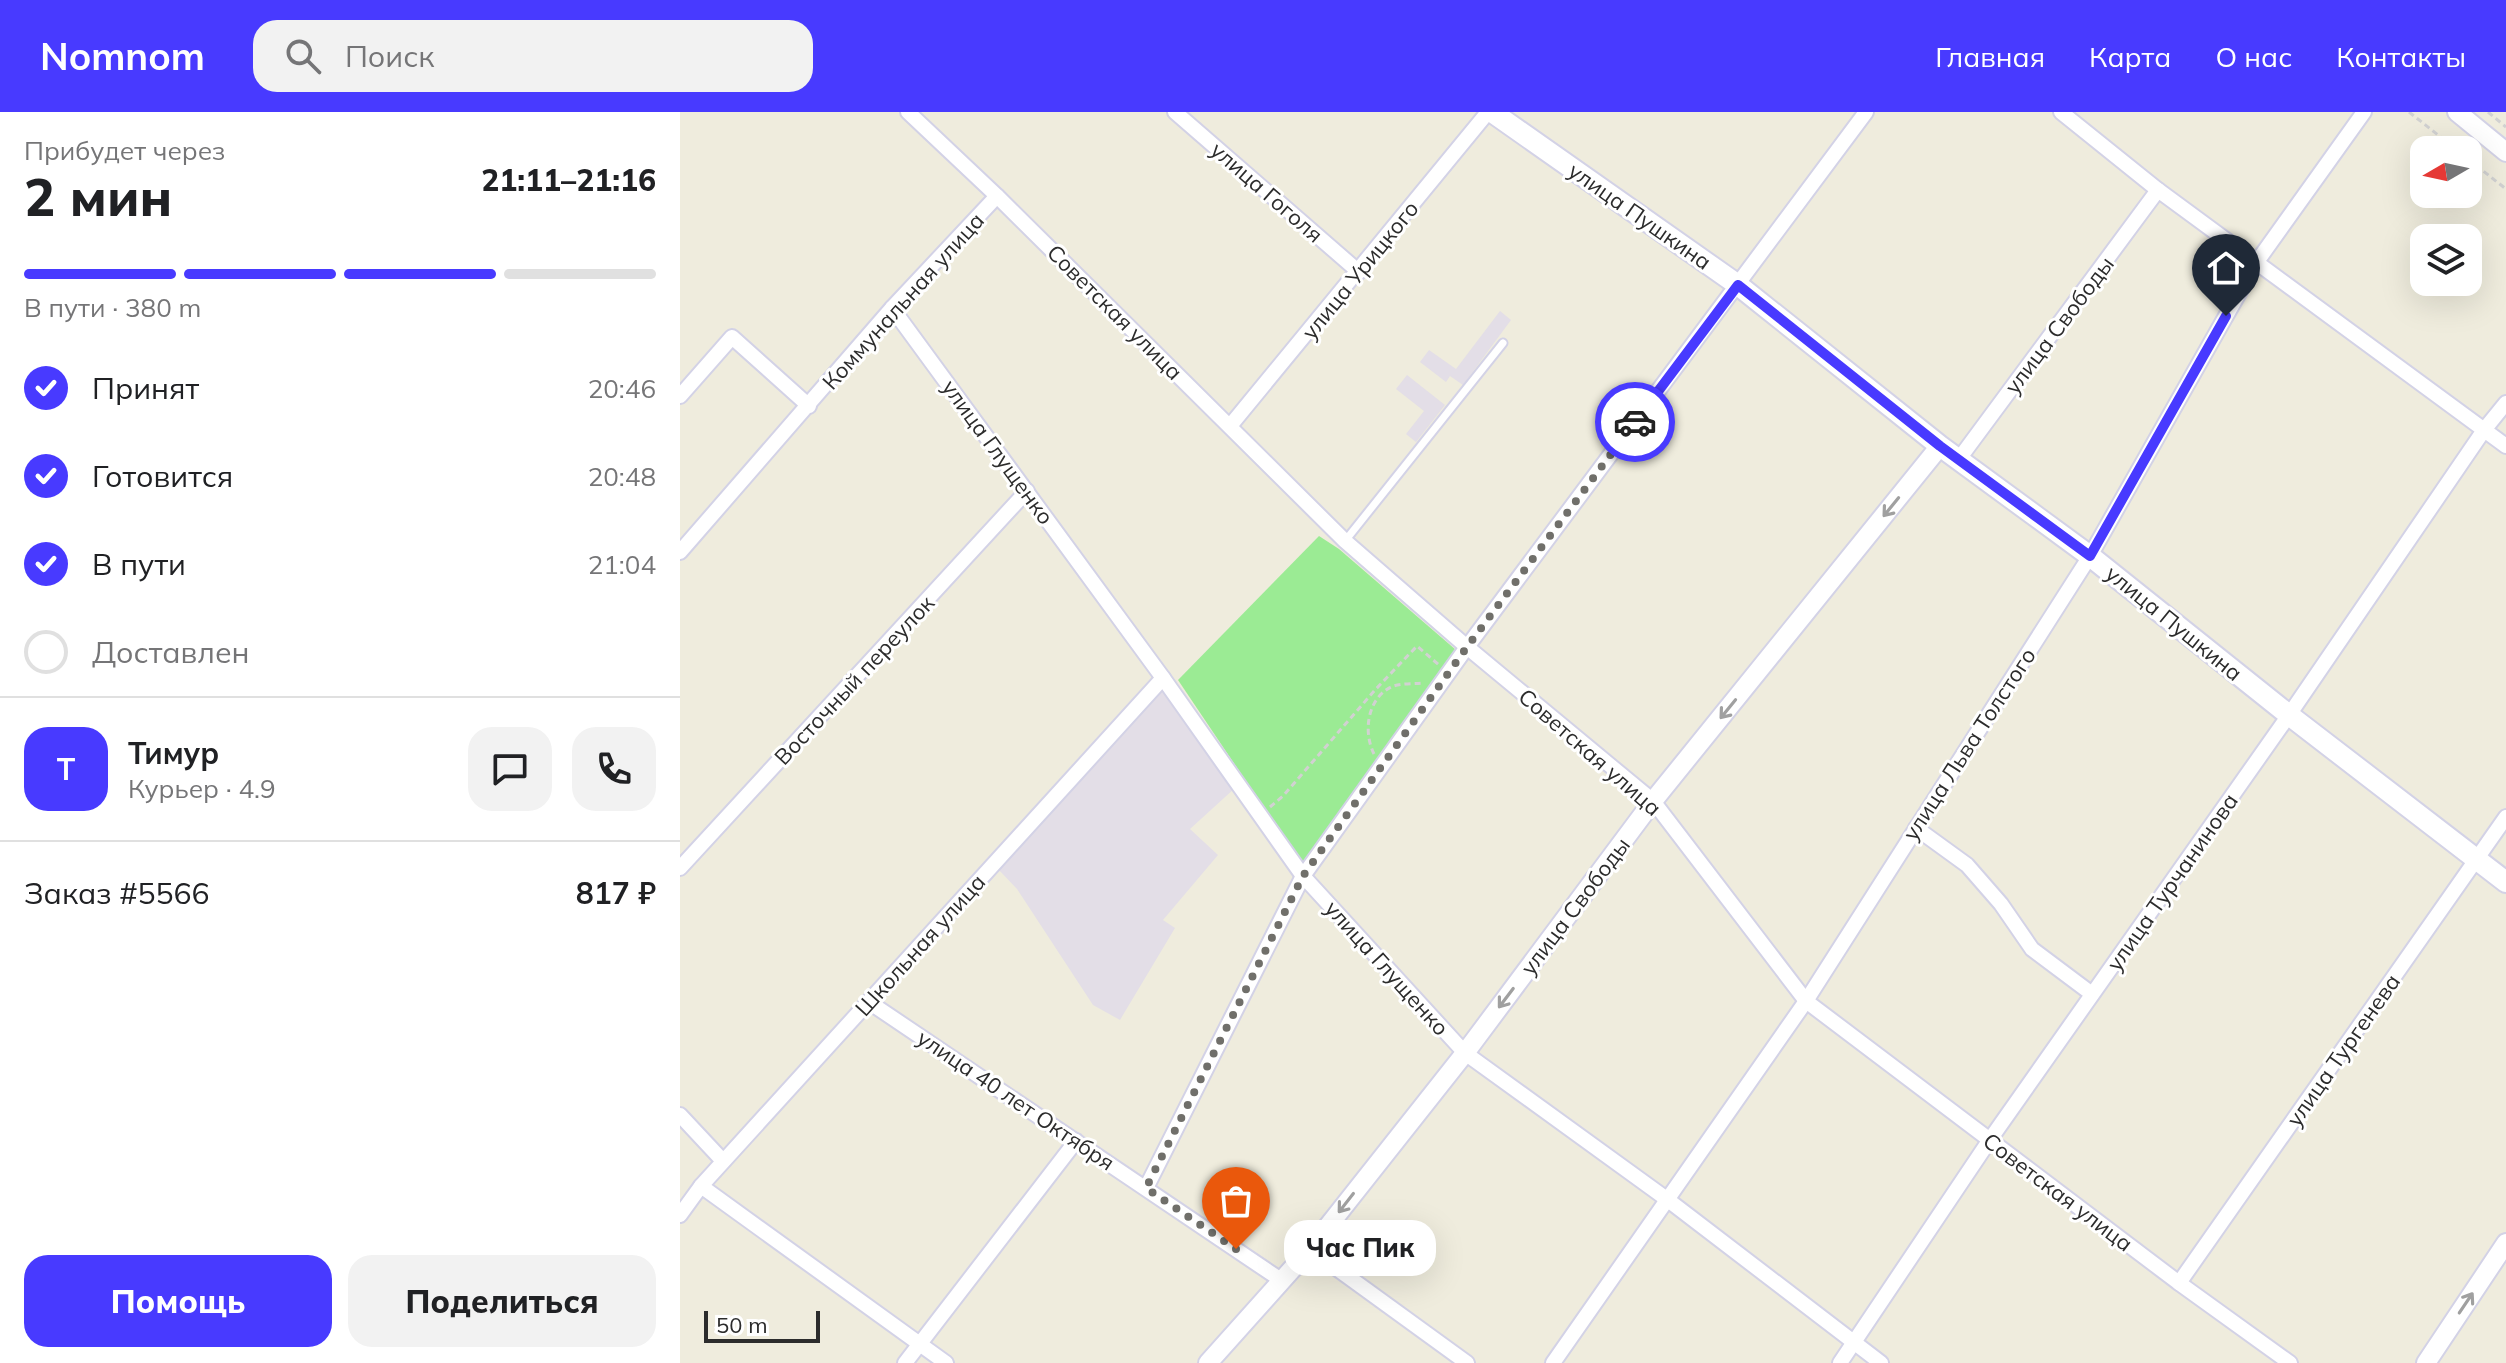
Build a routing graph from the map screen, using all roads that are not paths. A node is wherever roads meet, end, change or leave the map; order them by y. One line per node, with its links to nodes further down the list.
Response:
1 (908, 112): 10 (street, Советская улица)
2 (1175, 112): 12 (street, улица Гоголя)
3 (1490, 112): 12 (street, улица Урицкого); 13 (main road, улица Пушкина)
4 (1866, 112): 13 (street)
5 (2061, 112): 9 (street)
6 (2364, 112): 11 (street, улица Льва Толстого)
7 (2457, 112): 8 (street)
8 (2506, 152)
9 (2158, 190): 11 (street); 23 (street, улица Свободы)
10 (997, 196): 14 (street, Коммунальная улица); 19 (street, Советская улица)
11 (2256, 263): 20 (street); 27 (street, улица Льва Толстого)
12 (1359, 272): 19 (street, улица Урицкого)
13 (1738, 285): 21 (main road, улица Пушкина); 28 (street)
14 (892, 308): 18 (street, Коммунальная улица); 24 (street, улица Глущенко)
15 (1503, 343): 25 (lane)
16 (680, 396): 18 (street, Коммунальная улица)
17 (2506, 403): 20 (street, улица Турчанинова)
18 (809, 406): 26 (street, Коммунальная улица)
19 (1230, 426): 25 (street, Советская улица)
20 (2484, 430): 22 (street); 30 (street, улица Турчанинова)
21 (1940, 446): 23 (main road, улица Пушкина); 31 (street, улица Свободы, one-way to 31)
22 (2506, 446)
23 (1959, 459): 27 (main road, улица Пушкина)
24 (1027, 491): 29 (street, улица Глущенко); 35 (street, Восточный переулок)
25 (1345, 541): 28 (street, Советская улица)
26 (680, 552)
27 (2090, 556): 30 (main road, улица Пушкина); 33 (street, улица Льва Толстого)
28 (1467, 647): 31 (street, Советская улица); 36 (street)
29 (1163, 678): 36 (street, улица Глущенко); 40 (street, Школьная улица)
30 (2289, 715): 34 (main road, улица Пушкина); 38 (street, улица Турчанинова)
31 (1653, 801): 39 (street, Советская улица); 41 (street, улица Свободы, one-way to 41)
32 (2506, 817): 34 (street, улица Тургенева)
33 (1916, 828): 38 (street); 39 (street, улица Льва Толстого)
34 (2476, 861): 37 (main road, улица Пушкина); 53 (street, улица Тургенева)
35 (680, 868)
36 (1303, 876): 41 (street, улица Глущенко); 47 (street)
37 (2506, 882)
38 (2092, 994): 44 (street, улица Турчанинова)
39 (1806, 1001): 44 (street, Советская улица); 48 (street, улица Льва Толстого)
40 (869, 1002): 43 (street, улица 40 лет Октября); 45 (street, Школьная улица)
41 (1465, 1053): 48 (street, улица Глущенко); 51 (street, улица Свободы, one-way to 51)
42 (680, 1115): 45 (street)
43 (1076, 1141): 47 (street, улица 40 лет Октября); 55 (street)
44 (1989, 1141): 53 (street, Советская улица); 54 (street, улица Турчанинова)
45 (723, 1161): 46 (street, Школьная улица)
46 (701, 1186): 49 (street, Школьная улица); 55 (street)
47 (1146, 1188): 52 (street, улица 40 лет Октября)
48 (1668, 1200): 54 (street, улица Глущенко); 60 (street, улица Льва Толстого)
49 (680, 1215)
50 (2506, 1243): 64 (street, one-way to 50)
51 (1310, 1249): 52 (street, улица Свободы); 59 (street)
52 (1281, 1280): 58 (street, улица Свободы)
53 (2179, 1283): 63 (street, Советская улица)
54 (1854, 1343): 61 (street, улица Турчанинова); 62 (street, улица Глущенко)
55 (919, 1345): 56 (street); 57 (street)
56 (905, 1363)
57 (946, 1363)
58 (1208, 1363)
59 (1467, 1363)
60 (1553, 1363)
61 (1840, 1363)
62 (1881, 1363)
63 (2290, 1363)
64 (2426, 1363)

